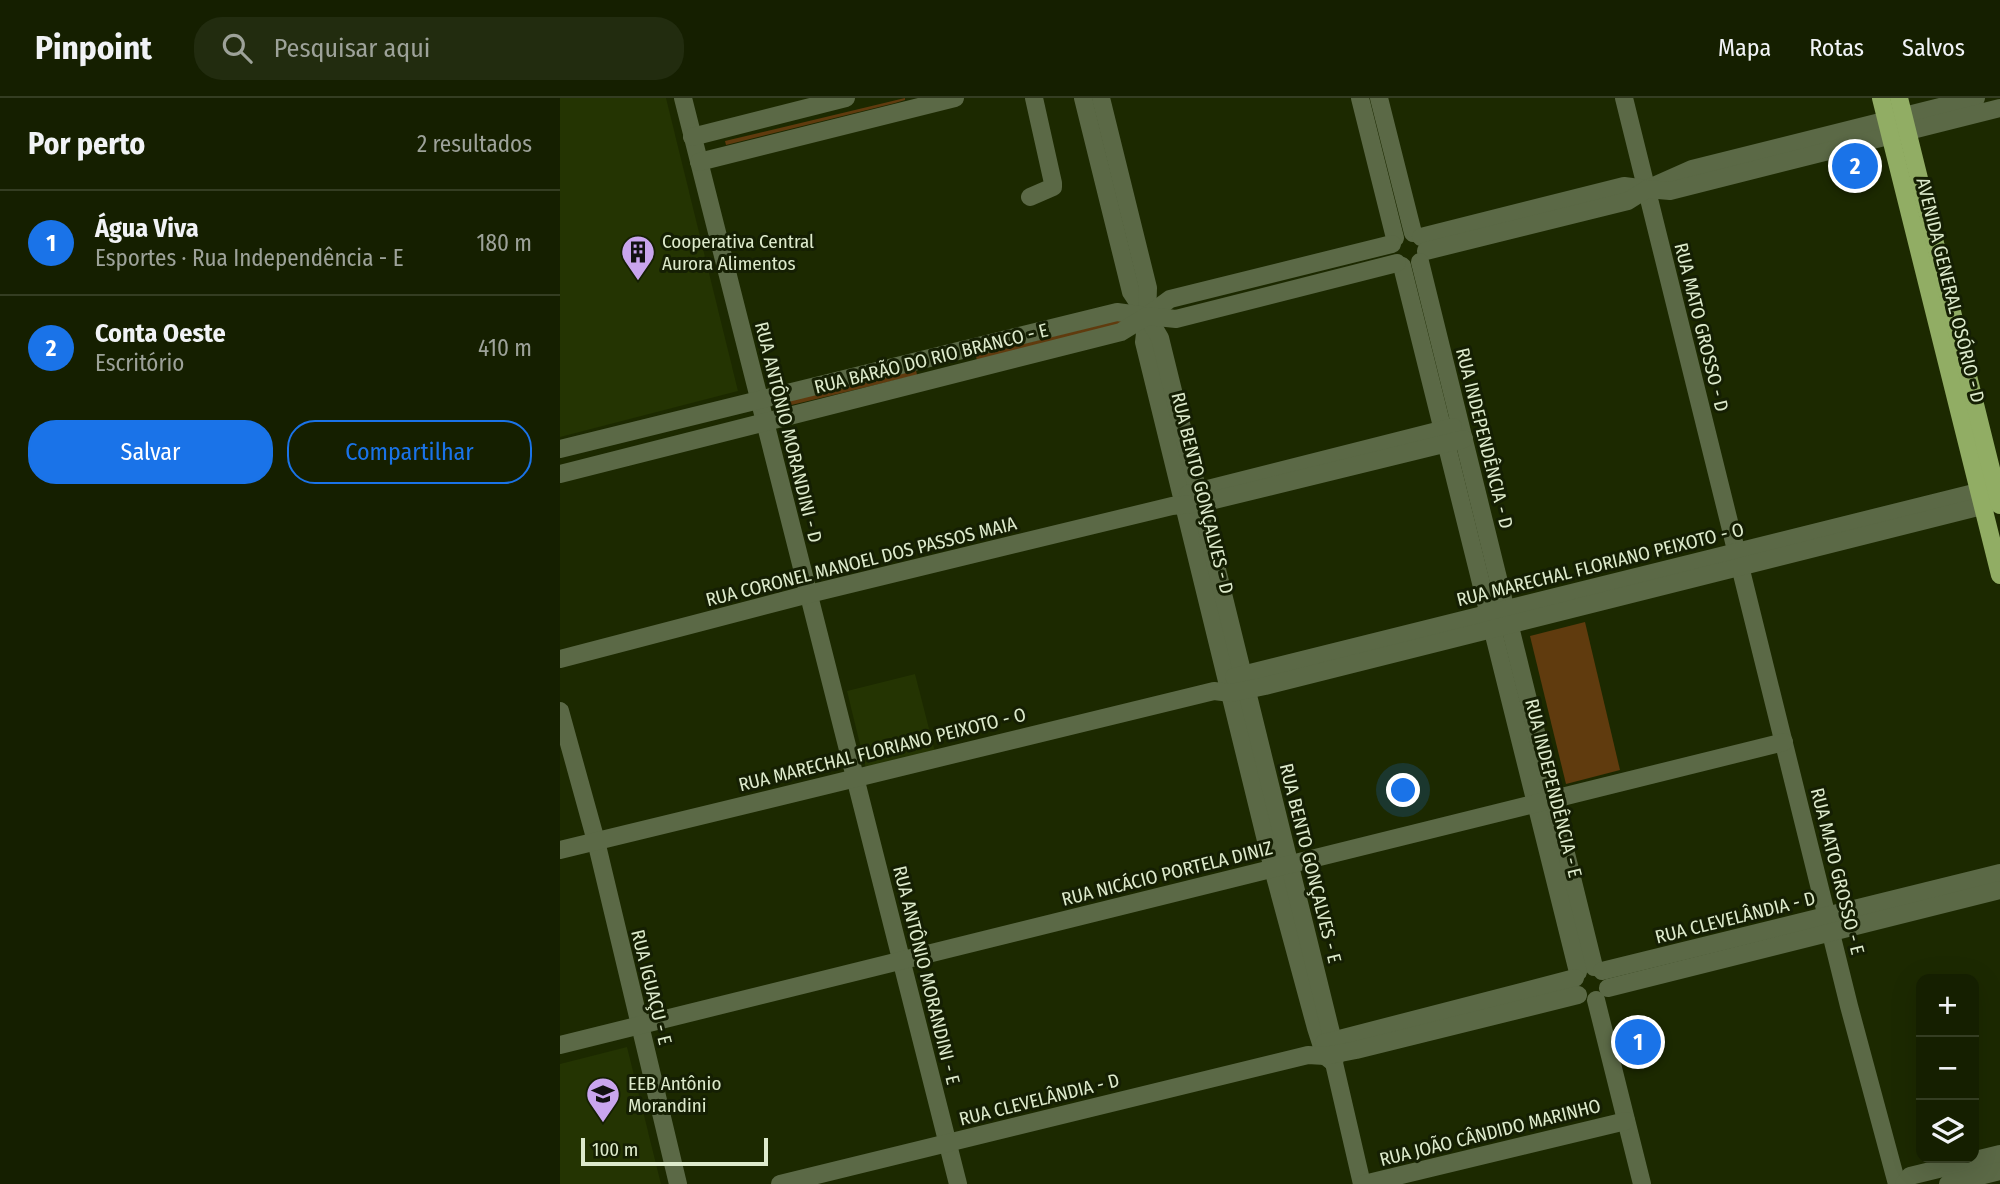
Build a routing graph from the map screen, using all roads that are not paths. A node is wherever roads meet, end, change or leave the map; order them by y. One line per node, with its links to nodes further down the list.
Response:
1 (682, 98): 18 (street, RUA ANTÔNIO MORANDINI - D)
2 (846, 98): 18 (street)
3 (955, 98): 13 (street)
4 (1034, 98): 22 (street)
5 (1083, 98): 20 (street, RUA BENTO GONÇALVES - D)
6 (1101, 98): 20 (street, RUA BENTO GONÇALVES - D)
7 (1360, 98): 16 (street)
8 (1379, 98): 15 (street, RUA INDEPENDÊNCIA - D)
9 (1624, 98): 21 (street, RUA MATO GROSSO - D)
10 (1881, 98): 17 (main road, AVENIDA GENERAL OSÓRIO - D)
11 (1899, 98): 17 (main road, AVENIDA GENERAL OSÓRIO - D)
12 (1976, 98): 17 (street)
13 (912, 103): 19 (street)
14 (2000, 108): 17 (street)
15 (1384, 116): 16 (street); 24 (street, RUA INDEPENDÊNCIA - D)
16 (1366, 121): 23 (street)
17 (1897, 126): 21 (street); 39 (main road, AVENIDA GENERAL OSÓRIO - D)
18 (692, 137): 19 (street, RUA ANTÔNIO MORANDINI - D)
19 (699, 162): 32 (street, RUA ANTÔNIO MORANDINI - D)
20 (1114, 189): 28 (street, RUA BENTO GONÇALVES - D)
21 (1647, 189): 24 (street); 41 (street, RUA MATO GROSSO - D)
22 (1030, 197)
23 (1394, 241): 24 (street); 25 (street); 26 (street, RUA BARÃO DO RIO BRANCO - E)
24 (1420, 246): 25 (street); 29 (street, RUA INDEPENDÊNCIA - D)
25 (1399, 265): 27 (street, RUA BARÃO DO RIO BRANCO - E); 29 (street, RUA INDEPENDÊNCIA - D)
26 (1286, 270): 27 (street); 28 (street, RUA BARÃO DO RIO BRANCO - E)
27 (1290, 290): 28 (street, RUA BARÃO DO RIO BRANCO - E)
28 (1147, 316): 30 (street, RUA BARÃO DO RIO BRANCO - E); 31 (street, RUA BARÃO DO RIO BRANCO - E); 40 (street, RUA BENTO GONÇALVES - D)
29 (1429, 335): 35 (street, RUA INDEPENDÊNCIA - D)
30 (941, 356): 31 (street); 32 (street, RUA BARÃO DO RIO BRANCO - E)
31 (946, 376): 33 (street, RUA BARÃO DO RIO BRANCO - E)
32 (758, 400): 33 (street, RUA ANTÔNIO MORANDINI - D); 34 (street, RUA BARÃO DO RIO BRANCO - E)
33 (764, 422): 37 (street, RUA BARÃO DO RIO BRANCO - E); 43 (street, RUA ANTÔNIO MORANDINI - D)
34 (635, 430): 36 (street, RUA BARÃO DO RIO BRANCO - E); 37 (street)
35 (1454, 434): 40 (street, RUA CORONEL MANOEL DOS PASSOS MAIA); 44 (street, RUA INDEPENDÊNCIA - D)
36 (560, 449)
37 (640, 453): 38 (street, RUA BARÃO DO RIO BRANCO - E)
38 (560, 474)
39 (1994, 498): 41 (street, RUA MARECHAL FLORIANO PEIXOTO - O); 42 (main road, AVENIDA GENERAL OSÓRIO - D)
40 (1188, 500): 43 (street, RUA CORONEL MANOEL DOS PASSOS MAIA); 46 (street, RUA BENTO GONÇALVES - D)
41 (1738, 560): 44 (street, RUA MARECHAL FLORIANO PEIXOTO - O); 48 (street, RUA MATO GROSSO - E)
42 (2000, 575)
43 (809, 594): 45 (street, RUA CORONEL MANOEL DOS PASSOS MAIA); 49 (street, RUA ANTÔNIO MORANDINI - D)
44 (1500, 619): 46 (street, RUA MARECHAL FLORIANO PEIXOTO - O); 50 (street, RUA INDEPENDÊNCIA - E)
45 (560, 659)
46 (1233, 686): 49 (street, RUA MARECHAL FLORIANO PEIXOTO - O); 53 (street, RUA BENTO GONÇALVES - E)
47 (560, 711): 51 (street, RUA IGUAÇU - E)
48 (1784, 742): 50 (street, RUA NICÁCIO PORTELA DINIZ); 57 (street, RUA MATO GROSSO - E)
49 (855, 777): 51 (street, RUA MARECHAL FLORIANO PEIXOTO - O); 58 (street, RUA ANTÔNIO MORANDINI - E)
50 (1545, 802): 53 (street, RUA NICÁCIO PORTELA DINIZ); 59 (street, RUA INDEPENDÊNCIA - E)
51 (596, 841): 52 (street, RUA MARECHAL FLORIANO PEIXOTO - O); 60 (street, RUA IGUAÇU - E)
52 (560, 850)
53 (1282, 867): 58 (street, RUA NICÁCIO PORTELA DINIZ); 62 (street, RUA BENTO GONÇALVES - E)
54 (2000, 873): 56 (street, RUA CLEVELÂNDIA - D)
55 (2000, 890): 56 (street, RUA CLEVELÂNDIA - D)
56 (1951, 894): 57 (street, RUA CLEVELÂNDIA - D)
57 (1830, 924): 59 (street, RUA CLEVELÂNDIA - D); 72 (street, RUA MATO GROSSO - E)
58 (901, 961): 60 (street, RUA NICÁCIO PORTELA DINIZ); 64 (street, RUA ANTÔNIO MORANDINI - E)
59 (1590, 981): 62 (street, RUA CLEVELÂNDIA - D); 63 (street, RUA INDEPENDÊNCIA - E)
60 (640, 1025): 61 (street, RUA NICÁCIO PORTELA DINIZ); 67 (street, RUA IGUAÇU - E)
61 (560, 1045)
62 (1326, 1052): 64 (street, RUA CLEVELÂNDIA - D); 70 (street, RUA BENTO GONÇALVES - E)
63 (1626, 1121): 70 (street, RUA JOÃO CÂNDIDO MARINHO); 71 (street, RUA INDEPENDÊNCIA - E)
64 (948, 1143): 68 (street, RUA CLEVELÂNDIA - D); 69 (street, RUA ANTÔNIO MORANDINI - E)
65 (2000, 1154): 73 (street)
66 (2000, 1171): 74 (street)
67 (678, 1184)
68 (779, 1184)
69 (958, 1184)
70 (1363, 1184)
71 (1642, 1184)
72 (1897, 1184)
73 (1904, 1184)
74 (1948, 1184)

